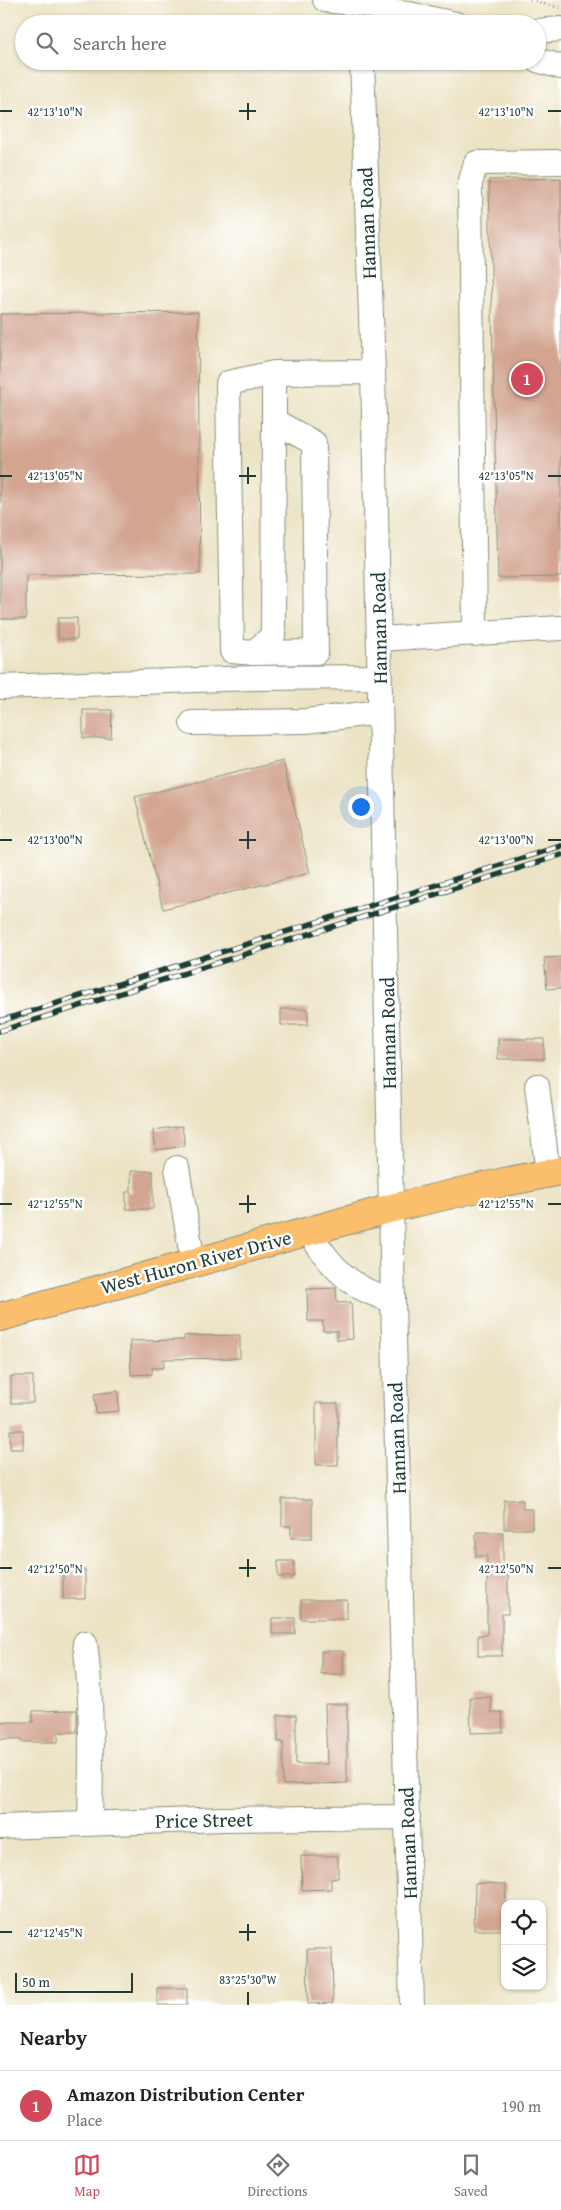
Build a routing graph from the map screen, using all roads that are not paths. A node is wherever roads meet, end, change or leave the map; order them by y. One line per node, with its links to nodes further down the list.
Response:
1 (325, 0): 2 (street)
2 (361, 9): 3 (street)
3 (399, 15)
4 (561, 30): 5 (street)
5 (546, 31)
6 (546, 63): 7 (street)
7 (561, 67)
8 (362, 70): 10 (street, Hannan Road)
9 (561, 162): 14 (street)
10 (373, 372): 11 (street); 15 (street, Hannan Road)
11 (274, 373): 12 (street); 16 (street)
12 (274, 421): 16 (street); 16 (street)
13 (561, 628): 14 (street)
14 (475, 634): 15 (street)
15 (379, 639): 17 (street, Hannan Road)
16 (242, 652): 18 (street)
17 (380, 677): 18 (street); 20 (street, Hannan Road)
18 (253, 678): 19 (street)
19 (0, 687)
20 (380, 712): 21 (street); 25 (street, Hannan Road)
21 (192, 724)
22 (537, 1086): 24 (street)
23 (177, 1168): 27 (street)
24 (555, 1172): 25 (main road, West Huron River Drive)
25 (392, 1208): 26 (main road, West Huron River Drive); 28 (street, Hannan Road)
26 (309, 1232): 27 (main road, West Huron River Drive); 28 (street)
27 (192, 1262): 29 (main road, West Huron River Drive)
28 (393, 1300): 31 (street, Hannan Road)
29 (0, 1317)
30 (84, 1643): 32 (street)
31 (408, 1817): 32 (street, Price Street); 34 (street, Hannan Road)
32 (90, 1823): 33 (street, Price Street)
33 (0, 1827)
34 (412, 2005)

